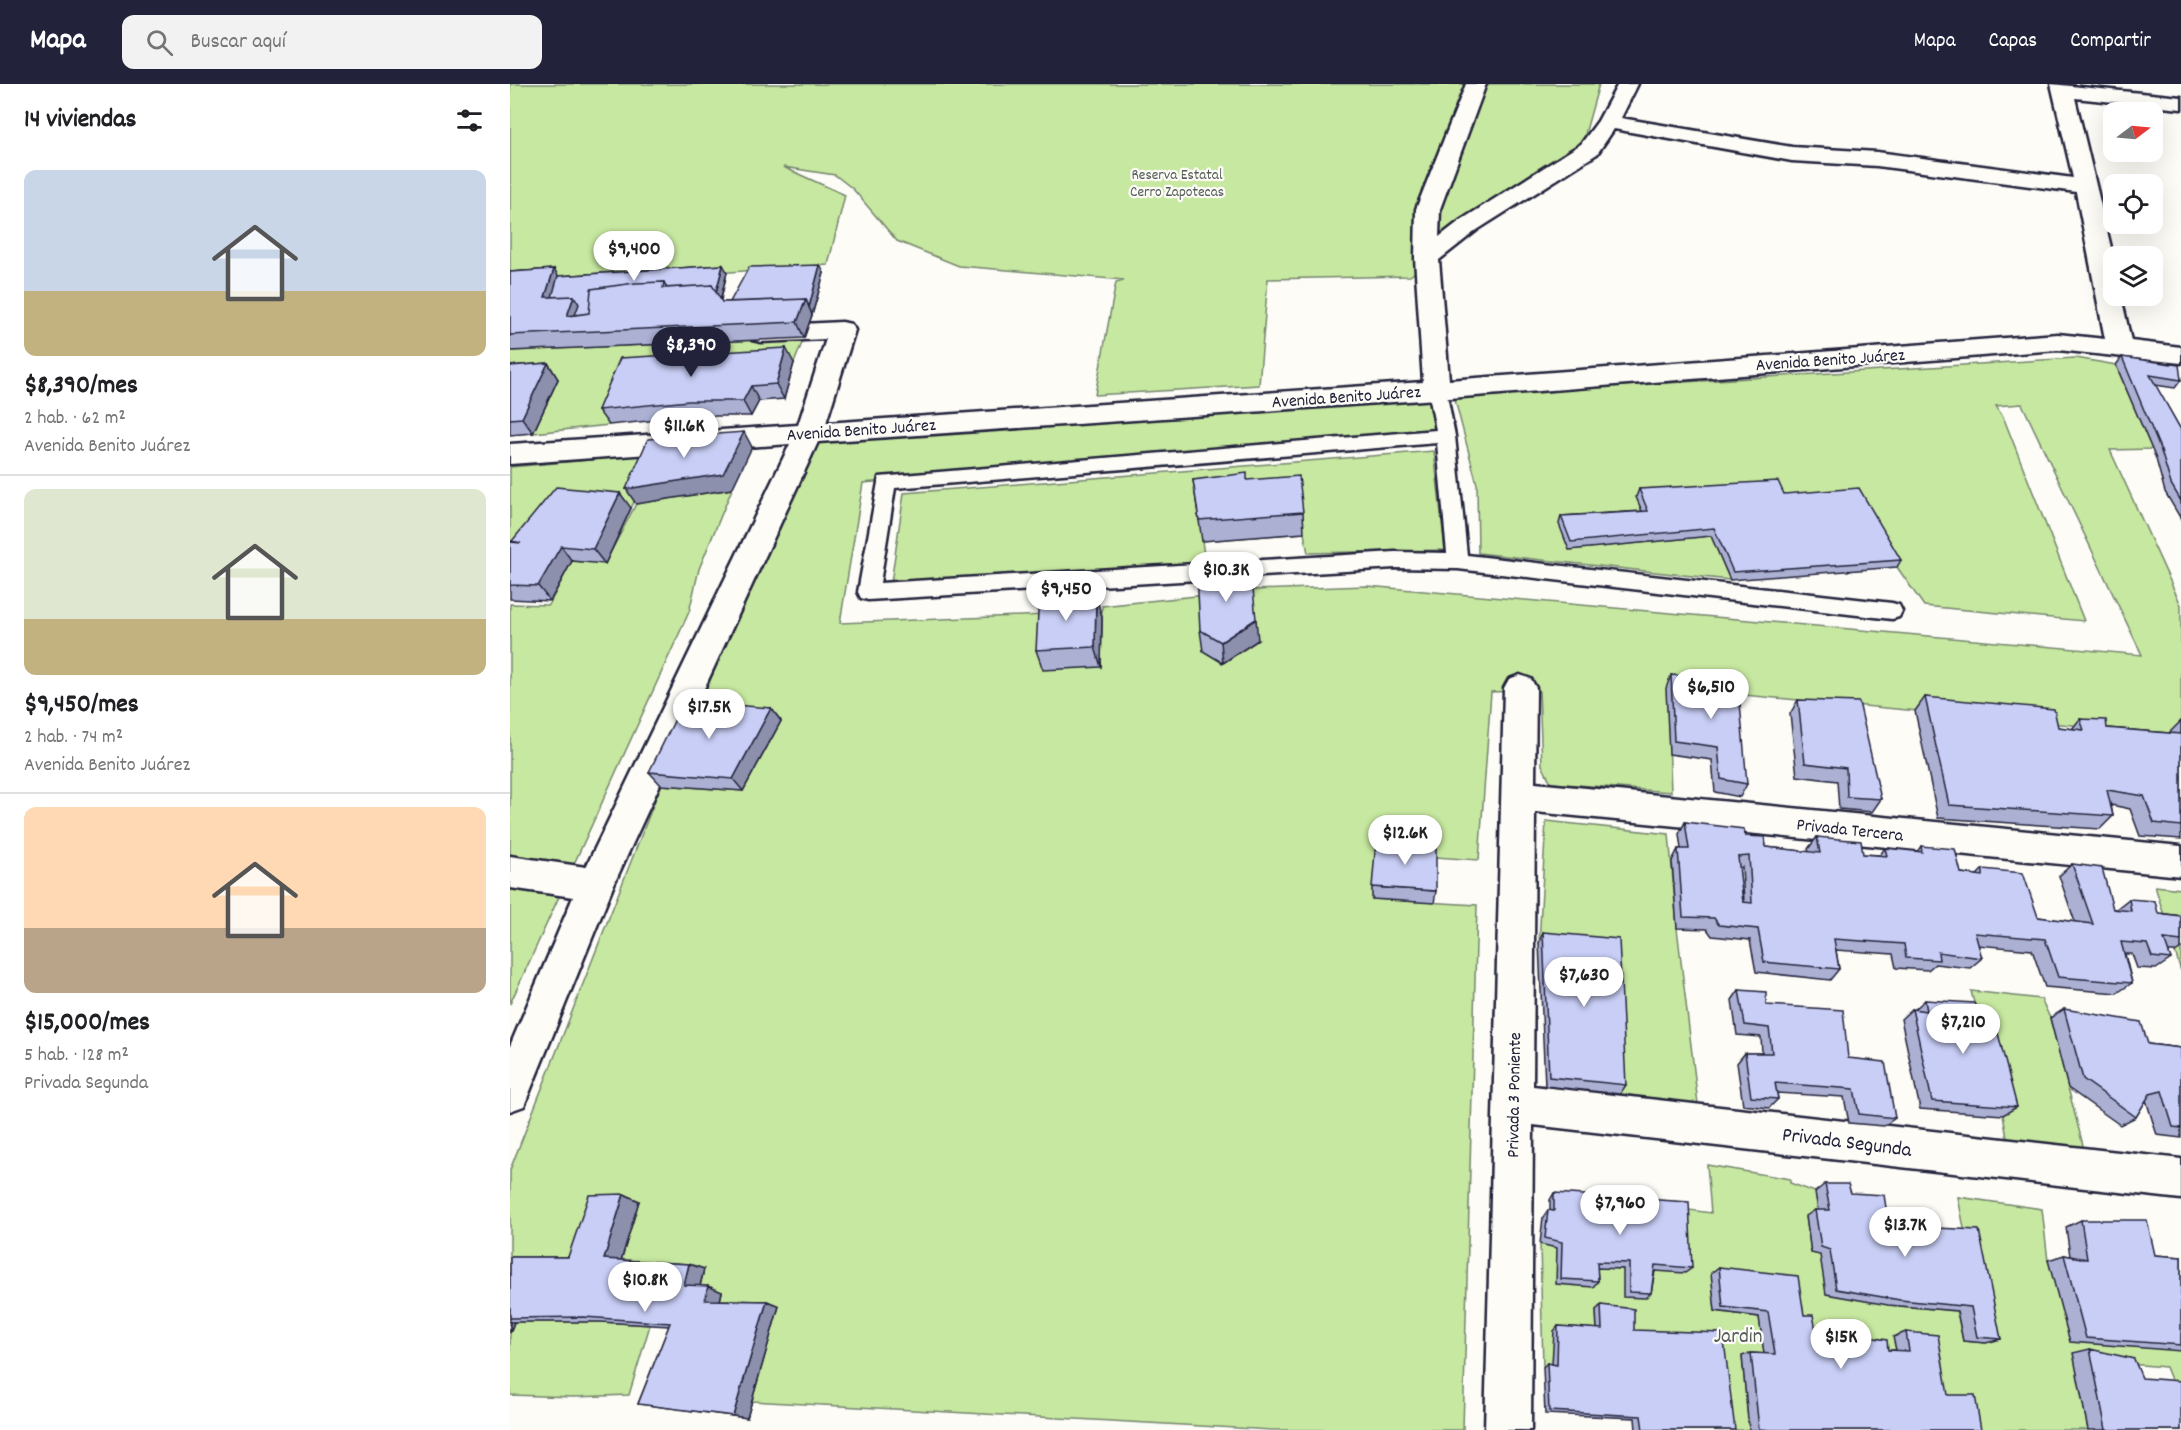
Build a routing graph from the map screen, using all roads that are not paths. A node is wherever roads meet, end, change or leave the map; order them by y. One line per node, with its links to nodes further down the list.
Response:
1 (1476, 84): 7 (street)
2 (1628, 84): 5 (street)
3 (2061, 87): 4 (street); 6 (street)
4 (2181, 103)
5 (1608, 122): 6 (street); 7 (street)
6 (2086, 187): 9 (street)
7 (1427, 258): 11 (street)
8 (741, 334): 12 (street)
9 (2120, 348): 10 (street, Avenida Benito Juárez); 11 (street, Avenida Benito Juárez)
10 (2181, 355)
11 (1437, 390): 12 (street, Avenida Benito Juárez); 13 (lane)
12 (809, 433): 14 (street, Avenida Benito Juárez); 21 (street)
13 (1446, 436): 15 (lane); 15 (lane)
14 (510, 454)
15 (1458, 561): 16 (lane)
16 (1892, 610)
17 (1521, 688): 18 (street, Privada 3 Poniente)
18 (1518, 796): 19 (street, Privada Tercera); 23 (street, Privada 3 Poniente)
19 (2181, 861)
20 (510, 872): 21 (street)
21 (596, 884): 22 (street)
22 (510, 1092)
23 (1513, 1103): 24 (street, Privada Segunda); 25 (street, Privada 3 Poniente)
24 (2181, 1179)
25 (1508, 1430)

